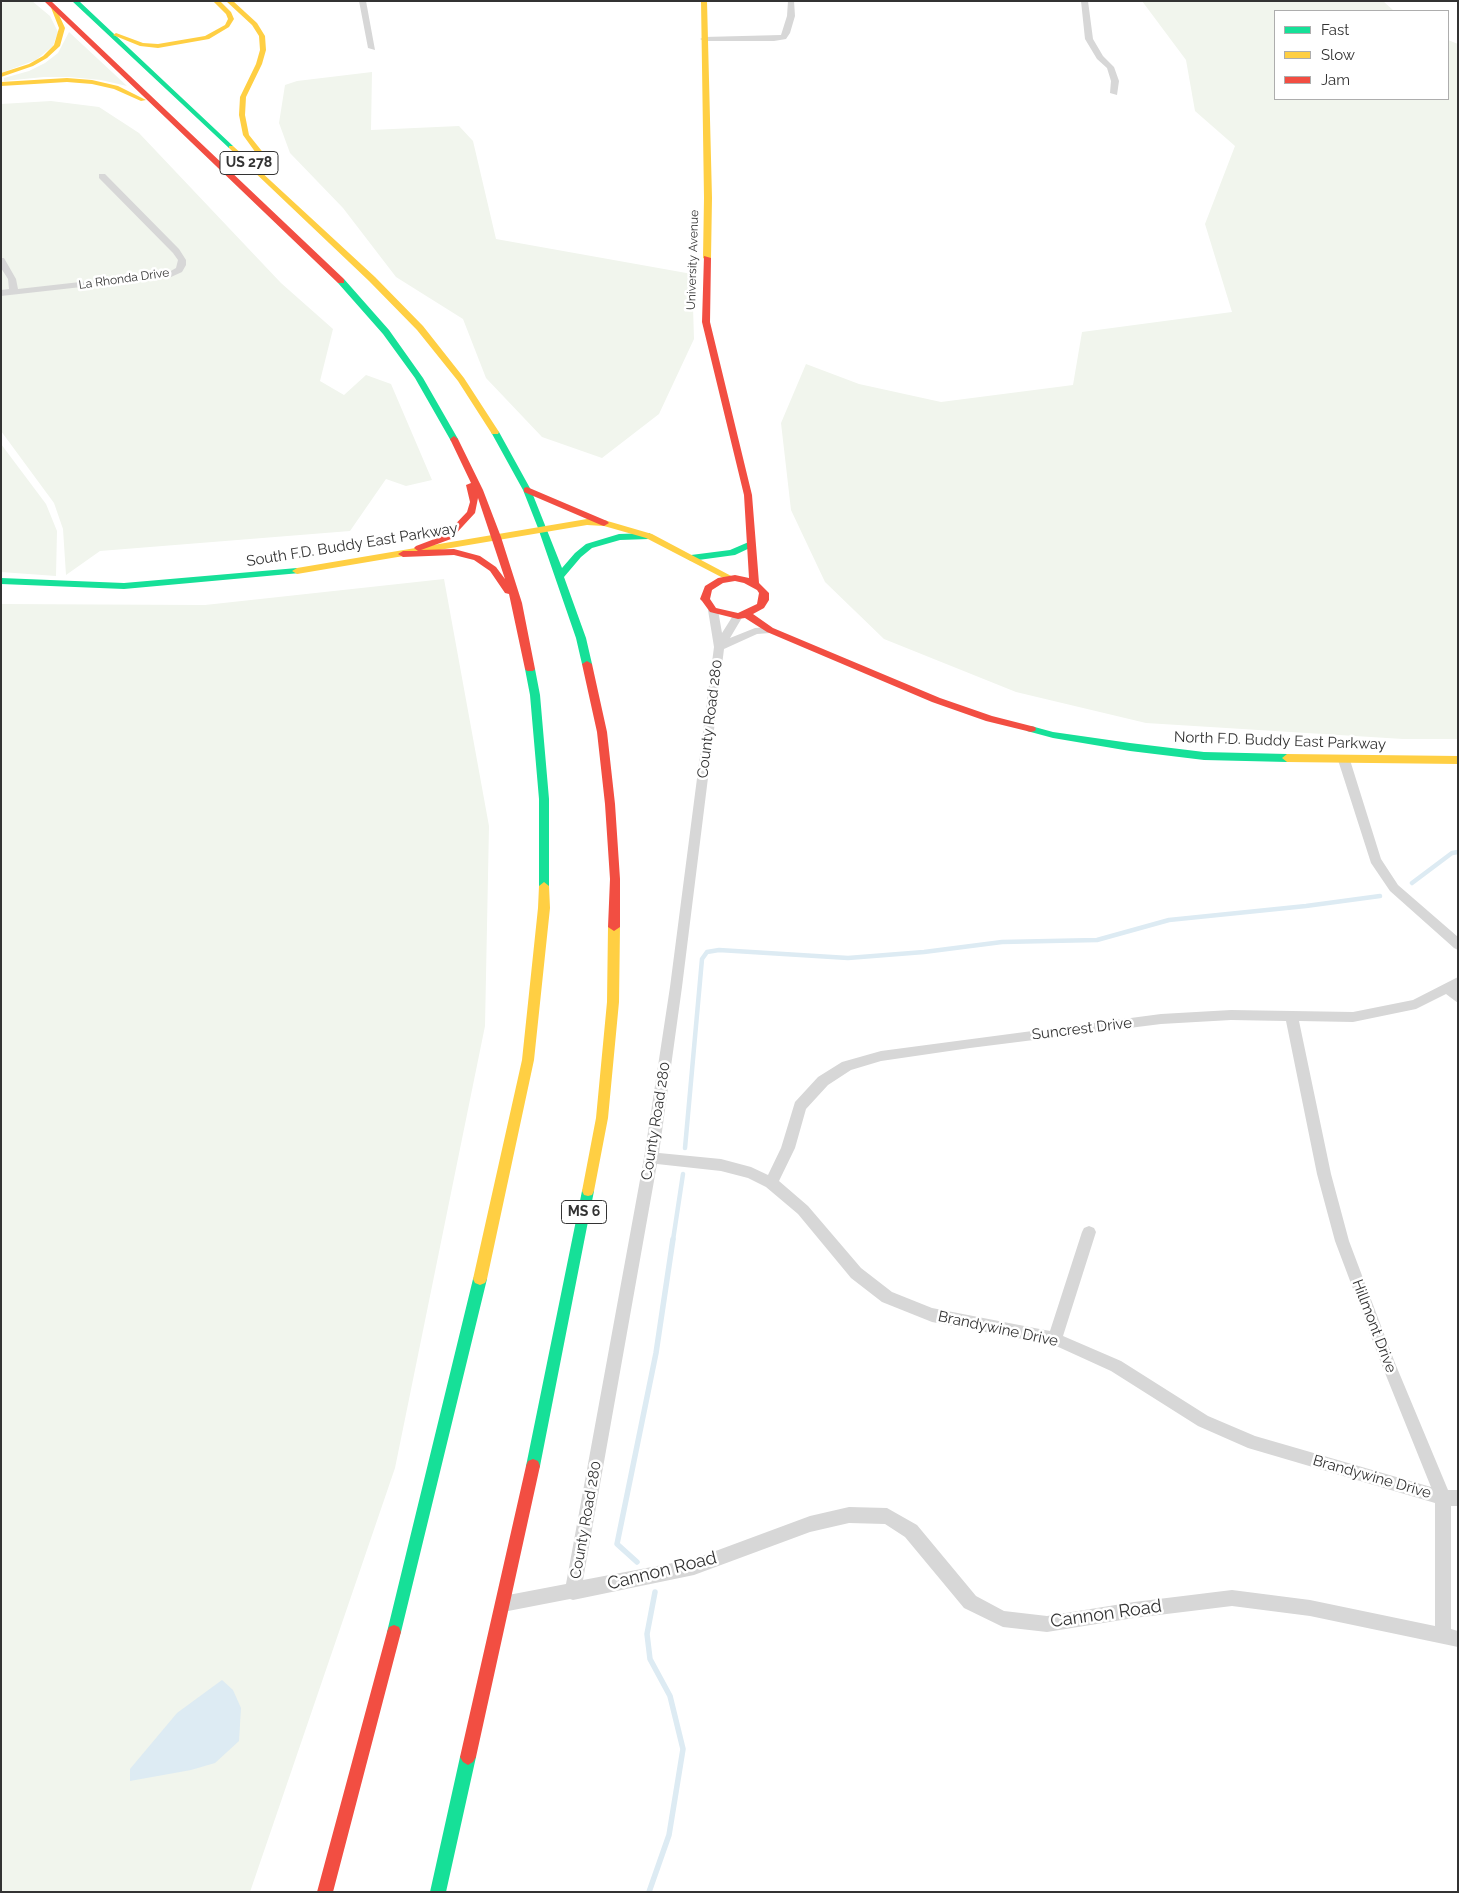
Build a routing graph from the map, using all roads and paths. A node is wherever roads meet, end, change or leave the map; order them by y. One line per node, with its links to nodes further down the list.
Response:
1 (75, 1): 9 (main road, US 278)
2 (216, 1): 9 (main road)
3 (229, 1): 17 (main road)
4 (362, 1): 11 (street)
5 (704, 1): 10 (main road, University Avenue)
6 (791, 1): 10 (street)
7 (1084, 1): 14 (street)
8 (49, 3): 12 (main road); 15 (main road, US 278)
9 (107, 31): 17 (main road, US 278)
10 (704, 39): 27 (main road, University Avenue)
11 (372, 48)
12 (1, 75)
13 (1, 84): 15 (main road)
14 (1114, 93)
15 (162, 110): 21 (main road, US 278)
16 (102, 176): 19 (street, La Rhonda Drive)
17 (320, 230): 22 (main road, US 278)
18 (1, 260): 19 (street)
19 (14, 292): 20 (street, La Rhonda Drive)
20 (1, 293)
21 (465, 461): 26 (main road, US 278); 29 (main road)
22 (527, 490): 23 (main road); 24 (main road, US 278)
23 (604, 523): 24 (main road, South F.D. Buddy East Parkway); 25 (main road)
24 (544, 528): 26 (main road, South F.D. Buddy East Parkway); 31 (main road, MS 6)
25 (649, 536): 28 (main road); 31 (main road)
26 (496, 537): 29 (main road, South F.D. Buddy East Parkway); 36 (main road)
27 (751, 544): 30 (main road); 32 (main road, University Avenue); 34 (main road, University Avenue)
28 (668, 547): 30 (main road); 35 (main road)
29 (403, 554): 33 (main road, South F.D. Buddy East Parkway); 36 (main road)
30 (691, 558): 32 (main road)
31 (560, 576): 55 (main road, MS 6)
32 (733, 578): 34 (main road); 35 (main road)
33 (1, 581)
34 (754, 583): 38 (main road, University Avenue)
35 (708, 588): 37 (main road)
36 (517, 603): 57 (main road)
37 (713, 610): 39 (main road); 41 (street)
38 (766, 612): 39 (main road); 42 (main road)
39 (742, 615): 40 (main road); 41 (street)
40 (770, 630): 41 (street); 42 (main road)
41 (719, 647): 49 (street, County Road 280)
42 (817, 649): 43 (main road, North F.D. Buddy East Parkway)
43 (1344, 760): 44 (main road, North F.D. Buddy East Parkway); 45 (street)
44 (1458, 760)
45 (1458, 945)
46 (1452, 985): 47 (street); 48 (street, Suncrest Drive)
47 (1458, 998)
48 (1291, 1016): 50 (street, Suncrest Drive); 53 (street, Hillmont Drive)
49 (651, 1158): 50 (street, Brandywine Drive); 54 (street, County Road 280)
50 (771, 1183): 52 (street, Brandywine Drive)
51 (1088, 1232): 52 (street)
52 (1055, 1339): 53 (street, Brandywine Drive)
53 (1451, 1498): 56 (street, Hillmont Drive)
54 (573, 1592): 55 (street, Cannon Road); 56 (street, Cannon Road)
55 (503, 1604): 58 (main road, MS 6)
56 (1450, 1637)
57 (325, 1892)
58 (438, 1892)

